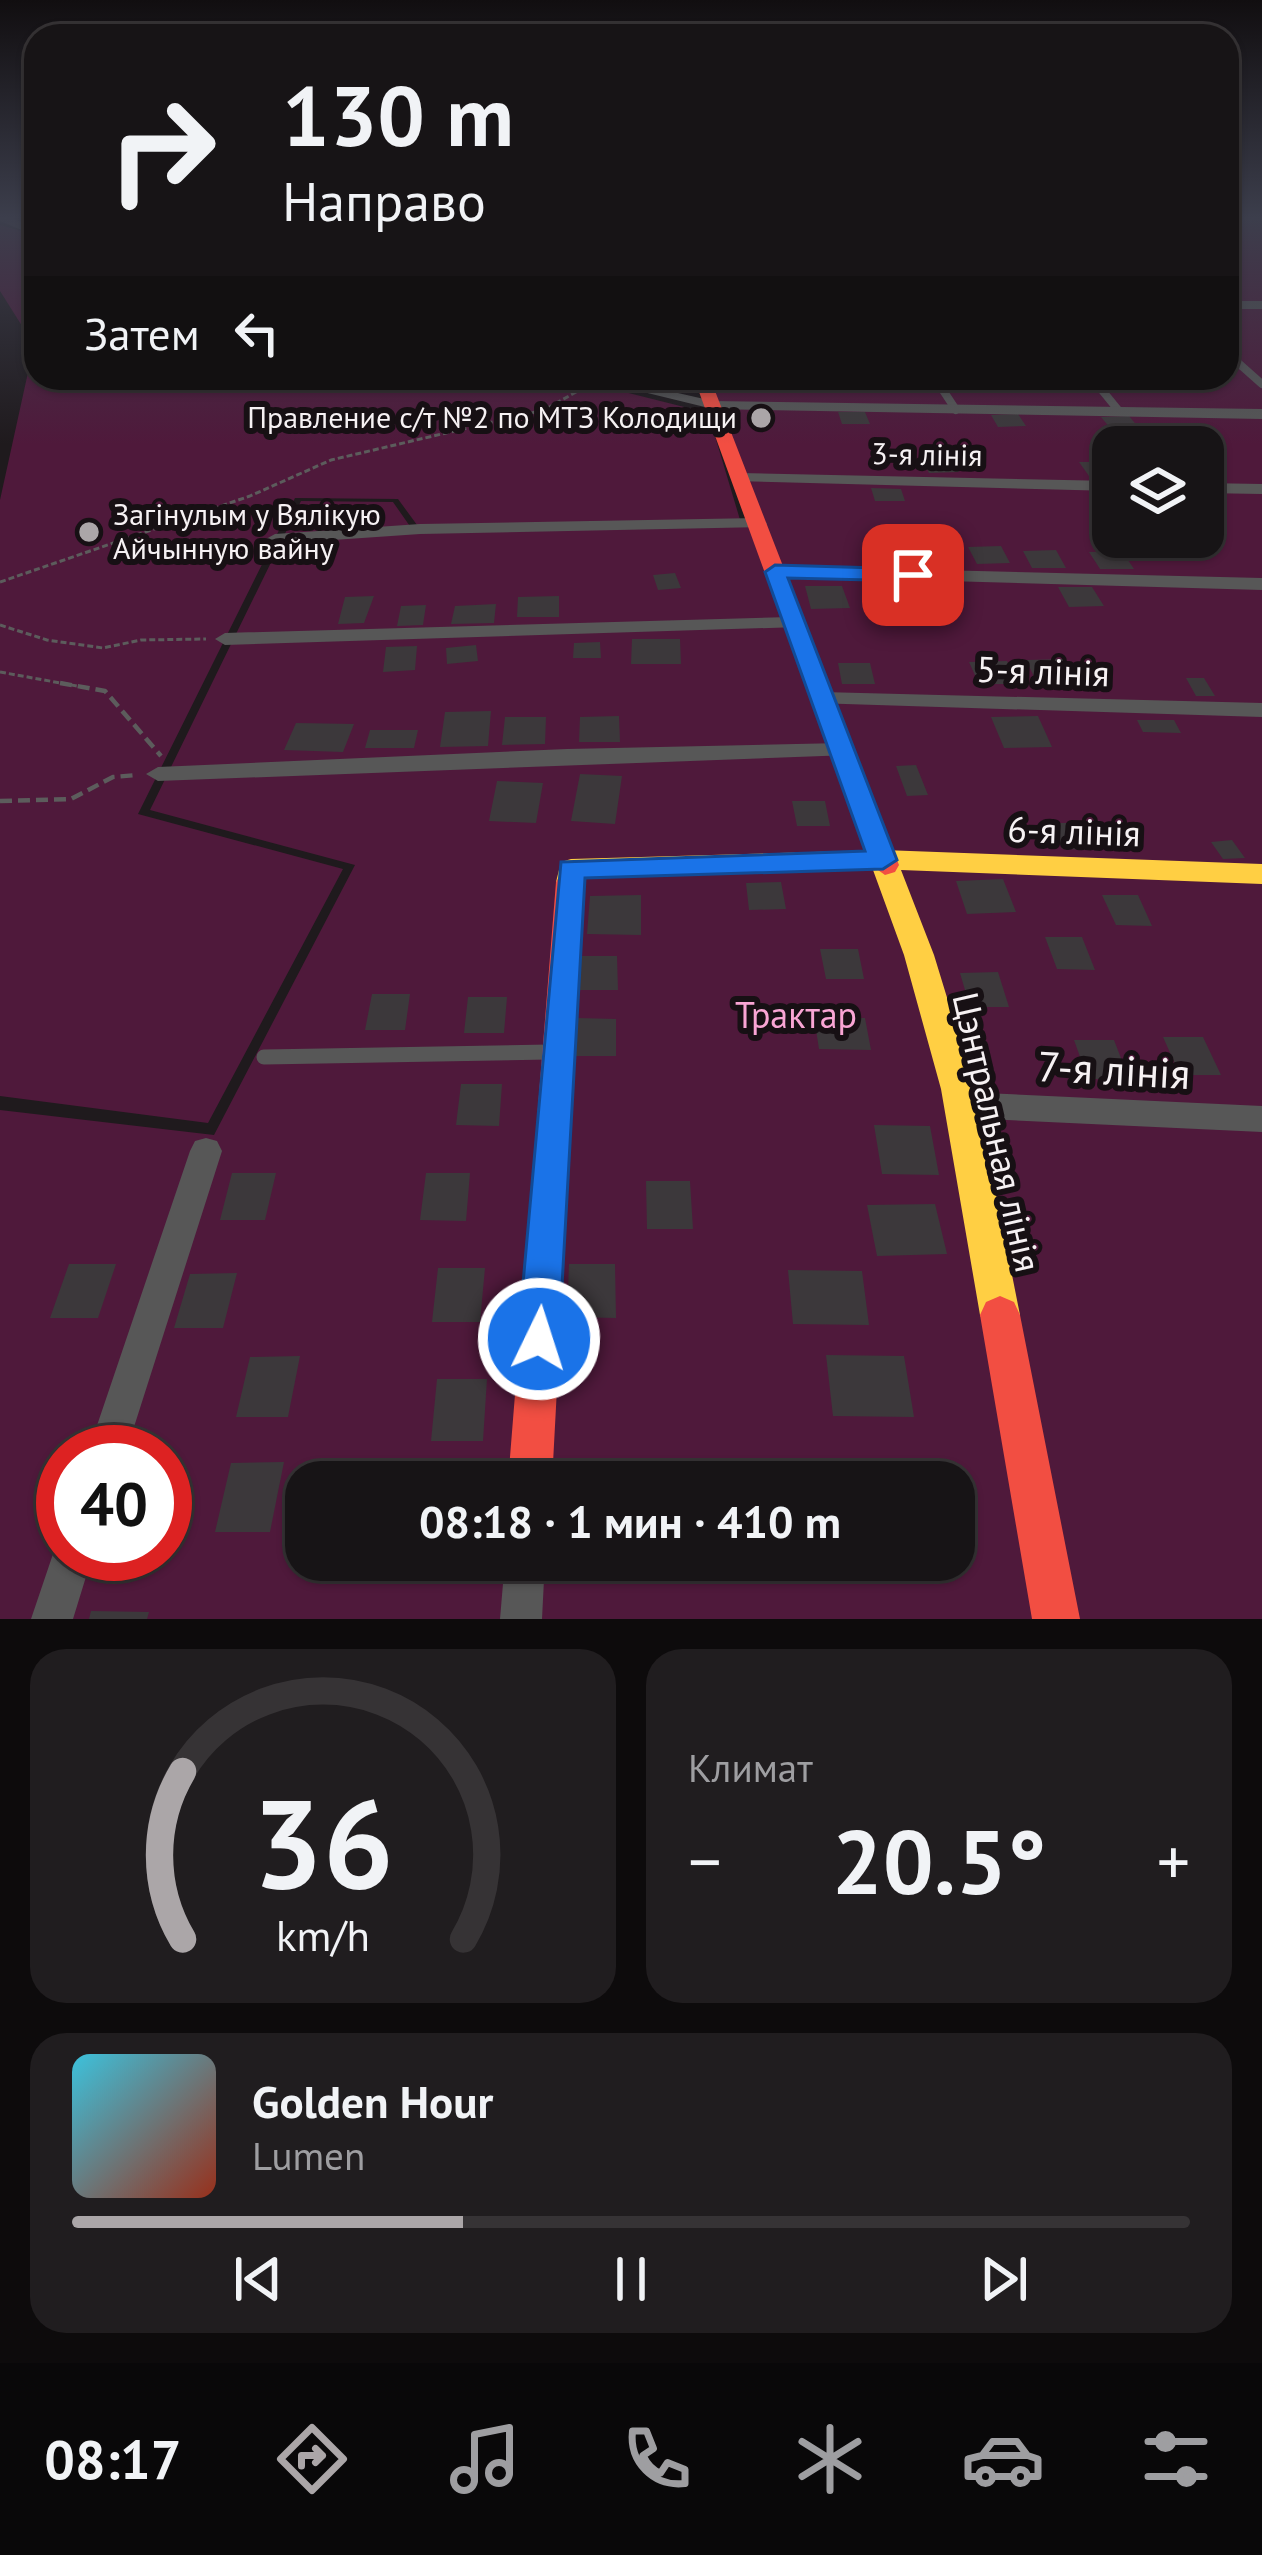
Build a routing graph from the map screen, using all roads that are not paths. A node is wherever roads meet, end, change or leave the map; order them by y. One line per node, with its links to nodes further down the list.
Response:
1 (1239, 364): 2 (lane)
2 (1262, 384)
3 (646, 390): 7 (street)
4 (707, 390): 7 (street, Цэнтральная лінія)
5 (943, 390): 8 (lane)
6 (1102, 390): 9 (lane)
7 (713, 405): 8 (street); 11 (street, Цэнтральная лінія)
8 (956, 410): 9 (street)
9 (1119, 411): 10 (street)
10 (1262, 414)
11 (740, 478): 12 (street, 3-я лінія); 15 (street, Цэнтральная лінія)
12 (1092, 486)
13 (1224, 488): 14 (street)
14 (1262, 489)
15 (758, 523): 16 (street); 17 (street, Цэнтральная лінія)
16 (275, 538)
17 (775, 572): 18 (street); 19 (street, Цэнтральная лінія)
18 (1262, 584)
19 (791, 623): 20 (street); 21 (street, Цэнтральная лінія)
20 (225, 639)
21 (822, 698): 22 (street, 5-я лінія); 23 (street, Цэнтральная лінія)
22 (1262, 710)
23 (842, 750): 24 (street); 25 (street, Цэнтральная лінія)
24 (158, 774)
25 (883, 860): 26 (street, 6-я лінія); 27 (street, 6-я лінія); 29 (street, Цэнтральная лінія)
26 (1262, 874)
27 (556, 1052): 28 (lane); 33 (street)
28 (264, 1057)
29 (962, 1105): 30 (street, 7-я лінія); 38 (street, Цэнтральная лінія)
30 (1262, 1119)
31 (206, 1151): 32 (street)
32 (116, 1425)
33 (531, 1461)
34 (64, 1581): 36 (street)
35 (524, 1581): 37 (street)
36 (52, 1619)
37 (521, 1619)
38 (1056, 1619)

